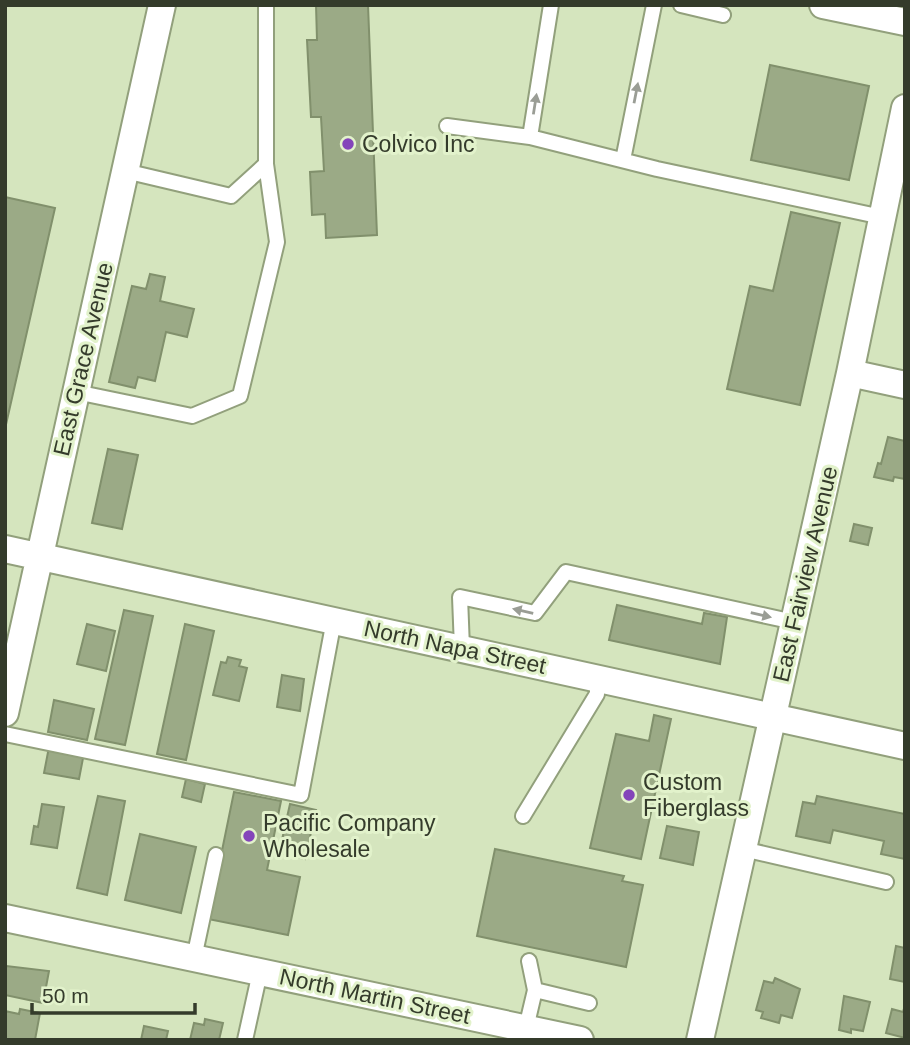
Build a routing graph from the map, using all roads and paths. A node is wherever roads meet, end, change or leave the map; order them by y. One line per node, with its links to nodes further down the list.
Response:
1 (162, 5): 14 (street, East Grace Avenue)
2 (266, 5): 13 (lane)
3 (551, 5): 11 (lane, one-way to 3)
4 (654, 5): 12 (lane, one-way to 4)
5 (681, 5): 7 (lane)
6 (822, 5): 8 (street)
7 (723, 15)
8 (905, 22)
9 (905, 108): 15 (street, East Fairview Avenue)
10 (447, 127): 11 (lane)
11 (530, 137): 12 (lane)
12 (623, 160): 15 (lane)
13 (266, 164): 14 (lane); 18 (lane)
14 (125, 171): 18 (street, East Grace Avenue)
15 (882, 217): 16 (street, East Fairview Avenue)
16 (850, 373): 17 (street); 22 (street, East Fairview Avenue)
17 (905, 385)
18 (76, 392): 20 (street, East Grace Avenue)
19 (5, 549): 20 (street, North Napa Street)
20 (40, 556): 21 (street, North Napa Street); 25 (street, East Grace Avenue)
21 (334, 621): 23 (street, North Napa Street); 27 (lane)
22 (794, 622): 23 (lane); 26 (street, East Fairview Avenue)
23 (462, 648): 24 (street, North Napa Street)
24 (597, 678): 26 (street, North Napa Street); 29 (lane)
25 (5, 713)
26 (773, 716): 28 (street, North Napa Street); 30 (street, East Fairview Avenue)
27 (5, 734)
28 (905, 746)
29 (523, 816)
30 (743, 849): 32 (lane); 42 (street, East Fairview Avenue)
31 (216, 855): 34 (lane)
32 (886, 882)
33 (5, 918): 34 (street, North Martin Street)
34 (194, 958): 36 (street, North Martin Street)
35 (529, 961): 37 (lane)
36 (260, 972): 39 (street, North Martin Street); 40 (lane)
37 (535, 990): 38 (lane); 39 (lane)
38 (589, 1003)
39 (526, 1028): 41 (street, North Martin Street)
40 (245, 1040)
41 (580, 1040)
42 (700, 1040)

